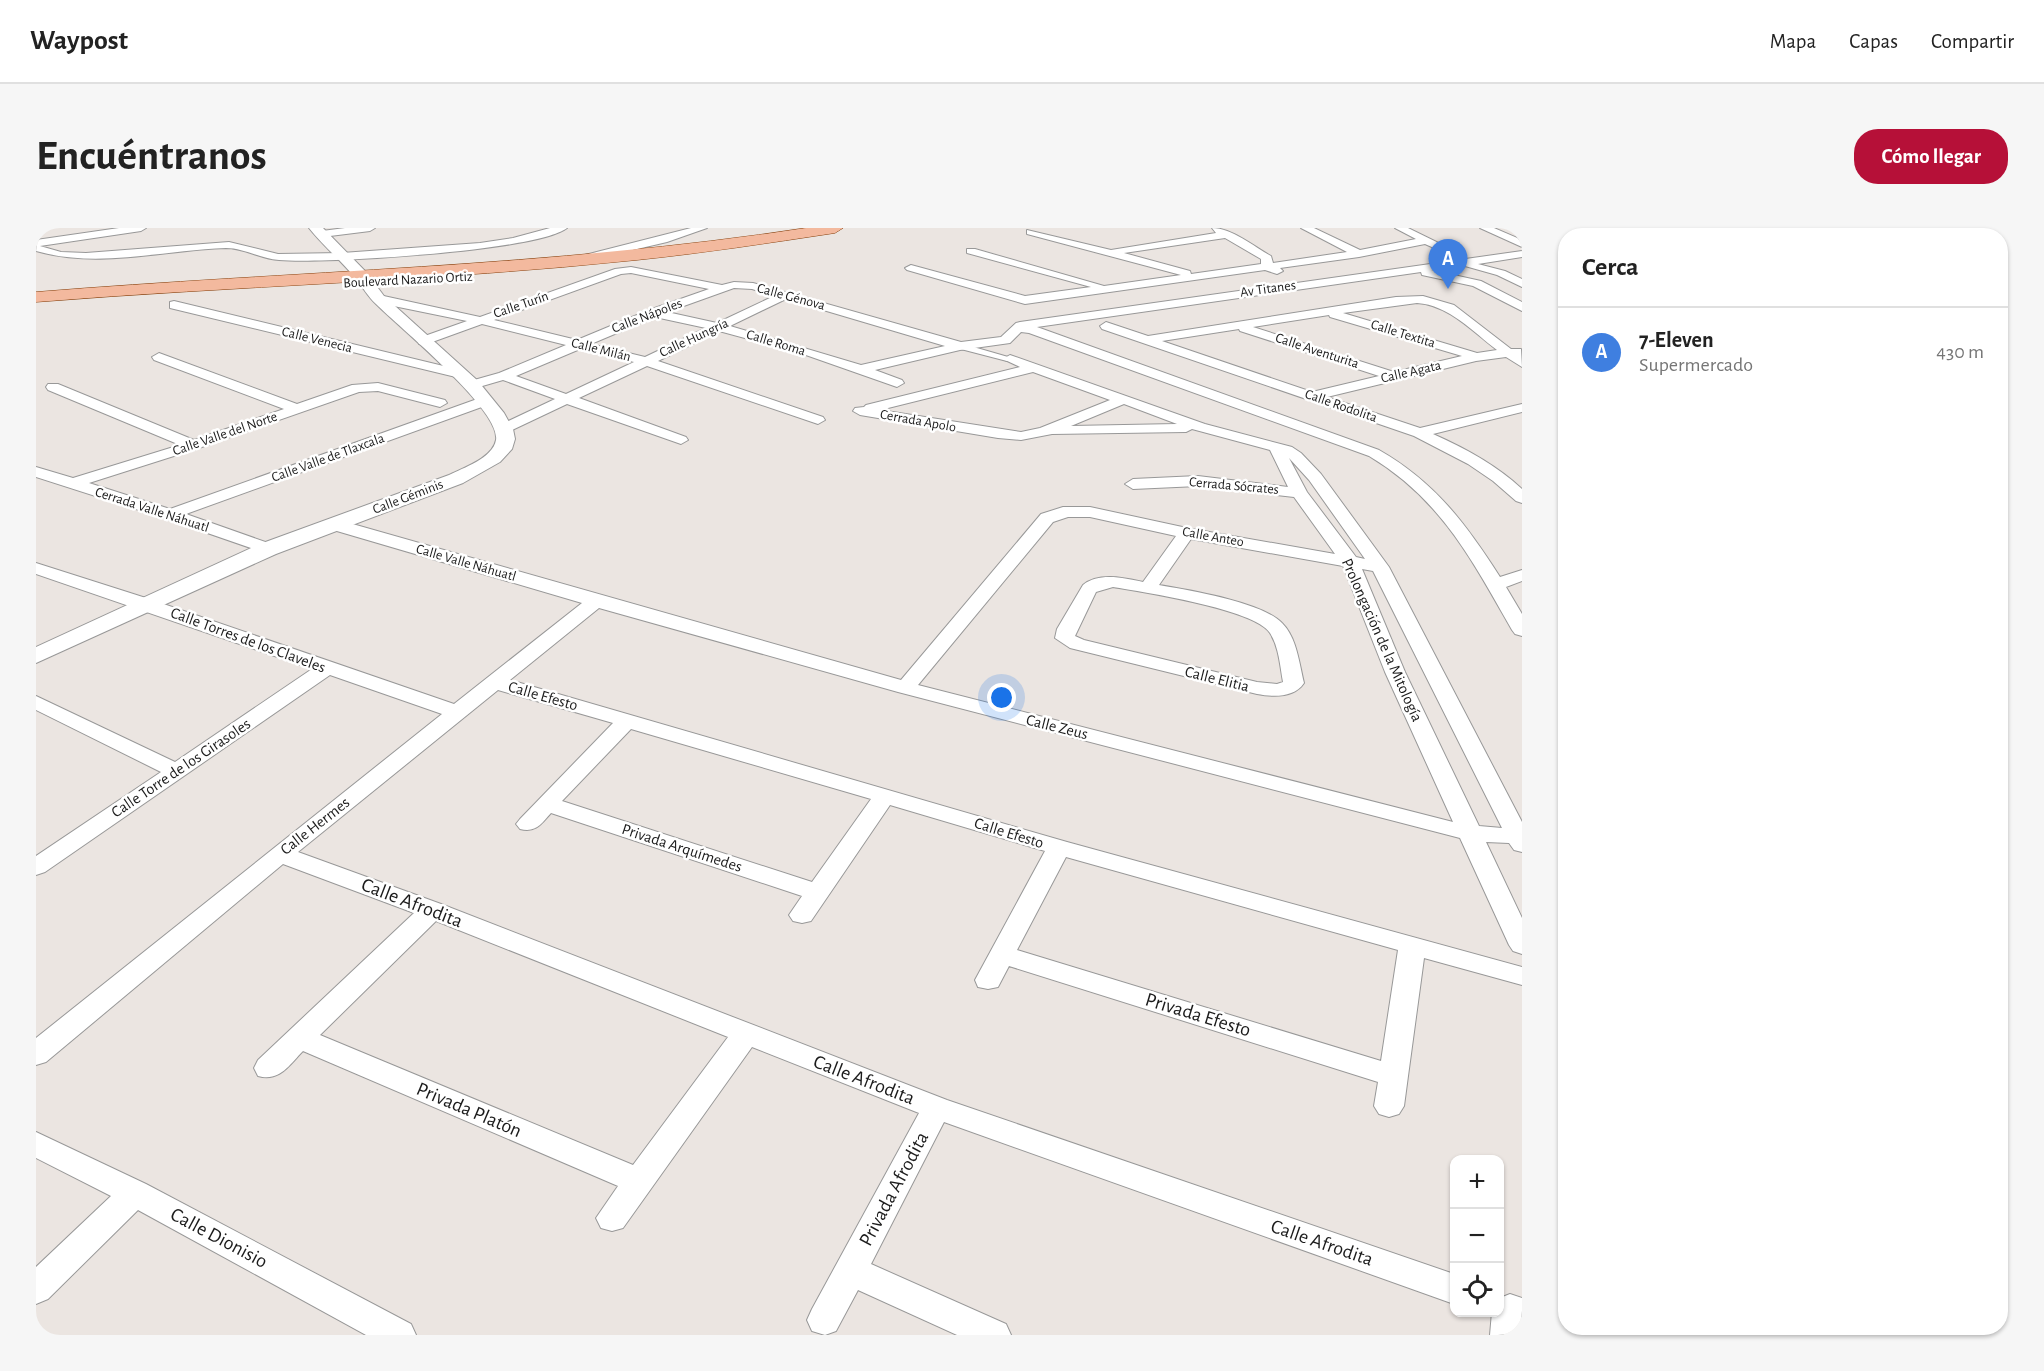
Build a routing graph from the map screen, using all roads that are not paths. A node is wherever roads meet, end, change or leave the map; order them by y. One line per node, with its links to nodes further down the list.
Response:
1 (141, 228): 19 (street)
2 (370, 228): 12 (street)
3 (499, 228): 18 (street)
4 (562, 228): 18 (street)
5 (702, 228): 28 (street)
6 (835, 228): 16 (main road, Boulevard Nazario Ortiz)
7 (1059, 228): 23 (street)
8 (1214, 228): 13 (street)
9 (1306, 228): 25 (street)
10 (1400, 228): 17 (street)
11 (1485, 228): 15 (street)
12 (319, 231): 27 (street)
13 (1227, 235): 23 (street); 30 (street)
14 (1522, 235): 15 (street)
15 (1503, 236): 20 (street)
16 (777, 237): 28 (main road, Boulevard Nazario Ortiz); 37 (main road, Boulevard Nazario Ortiz)
17 (1427, 240): 24 (street); 25 (street)
18 (514, 241): 27 (street)
19 (36, 243)
20 (1522, 244)
21 (36, 248): 27 (street)
22 (971, 251): 42 (street)
23 (1105, 252): 35 (street)
24 (1454, 253)
25 (1359, 254): 30 (street)
26 (1518, 257): 29 (street, Av Titanes); 36 (street)
27 (345, 259): 37 (street)
28 (566, 262): 37 (main road, Boulevard Nazario Ortiz)
29 (1458, 265): 34 (street, Av Titanes); 36 (street); 38 (street); 40 (street, Av Titanes)
30 (1268, 267): 32 (street); 40 (street)
31 (911, 268): 48 (street)
32 (1251, 269): 35 (street); 40 (street)
33 (619, 271): 41 (street, Calle Génova); 55 (street, Calle Turín)
34 (1416, 272): 38 (street); 40 (street, Av Titanes)
35 (1197, 276): 42 (street)
36 (1510, 277): 39 (street)
37 (363, 279): 46 (main road, Boulevard Nazario Ortiz); 47 (street); 49 (main road, Boulevard Nazario Ortiz)
38 (1464, 279): 43 (street)
39 (1522, 284)
40 (1303, 286): 59 (street, Av Titanes)
41 (722, 288): 45 (street, Calle Génova); 54 (street, Calle Nápoles)
42 (1109, 289): 48 (street)
43 (1504, 294): 44 (street); 51 (street)
44 (1522, 294)
45 (786, 295): 56 (street, Calle Hungría); 65 (street, Calle Génova)
46 (36, 297)
47 (379, 299): 55 (street, Calle Milán); 61 (street)
48 (1025, 300): 52 (street)
49 (36, 303)
50 (174, 305): 76 (street, Calle Venecia)
51 (1522, 307)
52 (1048, 309)
53 (1329, 312): 58 (street, Calle Rodolita); 62 (street, Calle Rodolita); 68 (street, Calle Textita)
54 (653, 313): 56 (street, Calle Roma); 64 (street, Calle Nápoles)
55 (479, 320): 61 (street, Calle Turín); 64 (street, Calle Milán)
56 (720, 326): 70 (street, Calle Hungría); 73 (street, Calle Roma)
57 (1106, 326): 60 (street, Calle Rodolita)
58 (1240, 326): 60 (street, Calle Rodolita); 75 (street, Calle Aventurita)
59 (1023, 329): 65 (street, Av Titanes); 87 (street)
60 (1147, 340): 79 (street, Calle Rodolita)
61 (424, 341): 76 (street)
62 (1498, 343): 63 (street); 66 (street, Calle Rodolita)
63 (1522, 343)
64 (578, 344): 70 (street, Calle Milán); 74 (street, Calle Nápoles)
65 (960, 346): 69 (street); 73 (street, Av Titanes)
66 (1516, 352): 68 (street, Calle Agata); 71 (street, Calle Rodolita)
67 (159, 357): 85 (street)
68 (1476, 357): 75 (street, Calle Agata)
69 (1010, 359): 72 (street, Cerrada Apolo)
70 (646, 361): 80 (street, Calle Hungría); 86 (street, Calle Milán)
71 (1522, 363)
72 (1032, 368): 81 (street, Cerrada Apolo); 90 (street, Cerrada Apolo)
73 (862, 369): 77 (street, Calle Roma)
74 (504, 375): 76 (street, Calle Nápoles); 80 (street)
75 (1393, 376): 79 (street, Calle Agata)
76 (466, 379): 82 (street)
77 (897, 383)
78 (53, 387): 93 (street)
79 (1312, 396): 91 (street, Calle Rodolita)
80 (569, 397): 89 (street, Calle Hungría); 92 (street)
81 (1122, 400): 88 (street, Cerrada Apolo); 90 (street, Cerrada Apolo)
82 (485, 401): 89 (street); 102 (street, Calle Valle de Tlaxcala)
83 (440, 403): 85 (street, Calle Valle del Norte)
84 (1522, 408): 91 (street)
85 (297, 409): 93 (street, Calle Valle del Norte)
86 (818, 420)
87 (1288, 422): 94 (street); 110 (street)
88 (1200, 427): 90 (street, Cerrada Apolo); 94 (street, Cerrada Apolo)
89 (505, 428): 103 (street, Calle Géminis)
90 (1044, 432)
91 (1419, 433): 97 (street, Calle Rodolita)
92 (681, 440)
93 (194, 445): 98 (street, Calle Valle del Norte)
94 (1276, 447): 100 (street, Prolongación de la Mitología); 107 (street, Prolongación de la Mitología)
95 (36, 472): 98 (street, Cerrada Valle Náhuatl)
96 (1522, 476): 97 (street)
97 (1504, 480): 101 (street, Calle Rodolita)
98 (71, 484): 102 (street, Cerrada Valle Náhuatl)
99 (1133, 484): 100 (street, Cerrada Sócrates)
100 (1299, 493): 106 (street, Prolongación de la Mitología)
101 (1522, 498)
102 (170, 514): 105 (street, Cerrada Valle Náhuatl)
103 (336, 525): 105 (street, Calle Géminis); 112 (street, Calle Valle Náhuatl)
104 (1187, 533): 106 (street, Calle Anteo); 111 (street); 118 (street, Calle Anteo)
105 (268, 549): 113 (street, Calle Géminis)
106 (1351, 562): 107 (street, Calle Anteo); 126 (street, Prolongación de la Mitología)
107 (1380, 567): 127 (street, Prolongación de la Mitología)
108 (36, 568): 113 (street, Calle Torres de los Claveles)
109 (1522, 575): 110 (street)
110 (1495, 585): 114 (street)
111 (1148, 587): 111 (street, Calle Elitia)
112 (596, 602): 117 (street, Calle Hermes); 118 (street, Calle Zeus)
113 (148, 603): 115 (street, Calle Géminis); 116 (street, Calle Torres de los Claveles)
114 (1522, 630)
115 (36, 656)
116 (326, 669): 120 (street, Calle Torres de los Claveles); 122 (street, Calle Torre de los Girasoles)
117 (498, 683): 120 (street, Calle Hermes); 121 (street, Calle Efesto)
118 (905, 688): 126 (street, Calle Zeus)
119 (36, 702): 122 (street)
120 (459, 713): 129 (street, Calle Hermes)
121 (628, 720): 123 (street, Calle Efesto); 124 (street)
122 (177, 771): 130 (street, Calle Torre de los Girasoles)
123 (885, 796): 128 (street, Calle Efesto); 131 (street)
124 (547, 804): 125 (street); 131 (street, Privada Arquímedes)
125 (528, 824)
126 (1469, 833): 127 (street, Calle Zeus); 134 (street, Prolongación de la Mitología)
127 (1520, 840)
128 (1059, 847): 135 (street, Calle Efesto); 136 (street)
129 (280, 854): 132 (street, Calle Afrodita); 141 (street, Calle Hermes)
130 (36, 867)
131 (818, 893): 133 (street)
132 (432, 910): 139 (street, Calle Afrodita); 140 (street)
133 (802, 915)
134 (1522, 945)
135 (1412, 946): 137 (street, Calle Efesto); 143 (street)
136 (1002, 955): 138 (street); 143 (street, Privada Efesto)
137 (1522, 976)
138 (988, 980)
139 (746, 1034): 145 (street, Calle Afrodita); 147 (street)
140 (300, 1038): 142 (street); 147 (street, Privada Platón)
141 (36, 1054)
142 (268, 1068)
143 (1394, 1076): 144 (street)
144 (1389, 1106)
145 (937, 1108): 150 (street, Privada Afrodita); 151 (street, Calle Afrodita)
146 (36, 1144): 148 (street, Calle Dionisio)
147 (639, 1181): 149 (street)
148 (135, 1192): 152 (street); 154 (street, Calle Dionisio)
149 (612, 1218)
150 (851, 1271): 153 (street, Privada Afrodita); 155 (street)
151 (1450, 1287)
152 (36, 1289)
153 (824, 1320)
154 (399, 1335)
155 (994, 1335)

